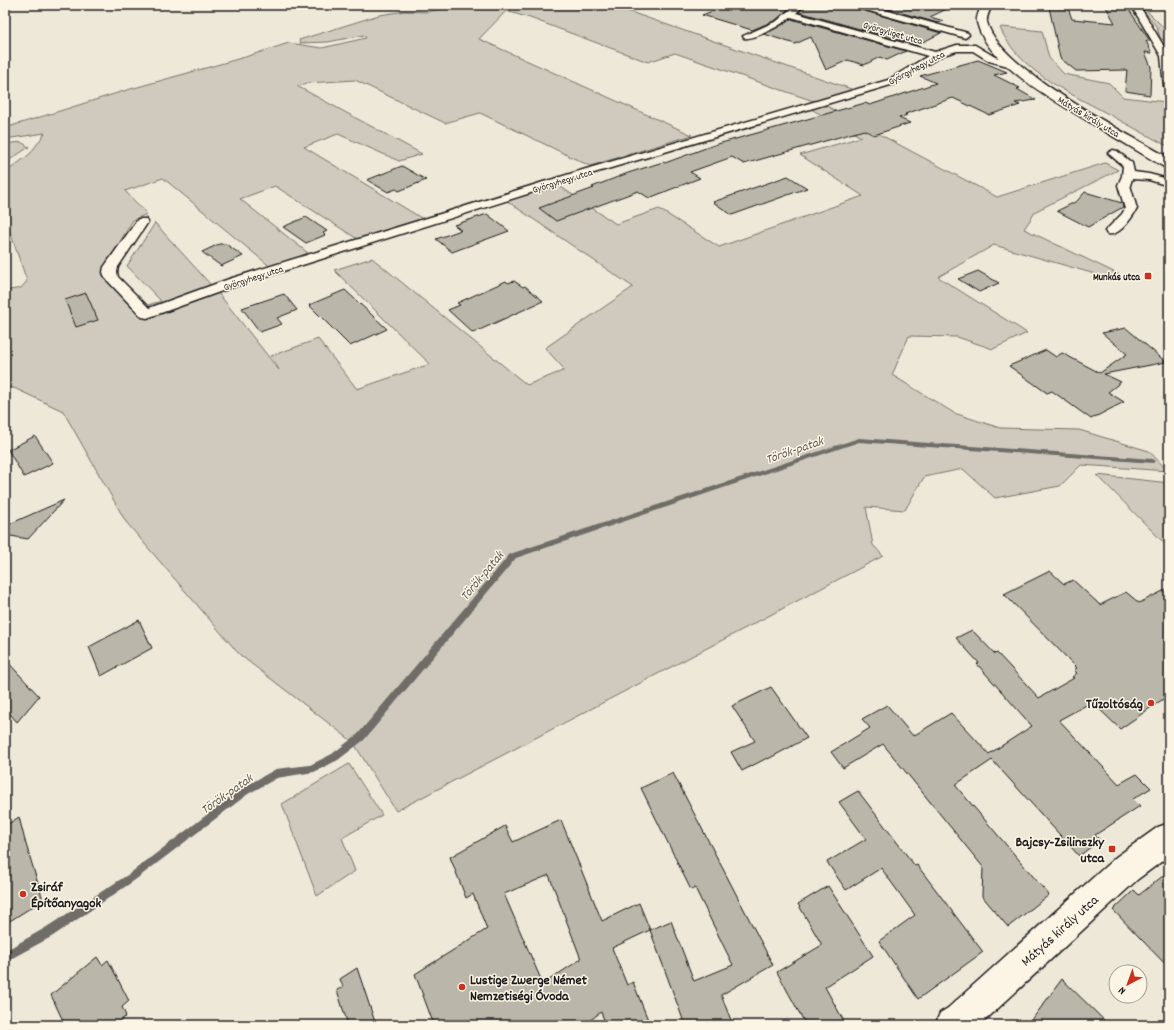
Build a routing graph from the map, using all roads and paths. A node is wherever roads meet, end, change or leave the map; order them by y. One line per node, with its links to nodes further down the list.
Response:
1 (800, 5): 5 (street)
2 (858, 5): 6 (street, Györgyliget utca)
3 (987, 5): 10 (main road, Mátyás király utca)
4 (1135, 5): 11 (street)
5 (790, 14): 7 (street); 9 (street, Györgyliget utca)
6 (965, 35)
7 (748, 36)
8 (975, 48): 9 (street, Györgyhegy utca); 10 (street, Mátyás király utca)
9 (934, 55): 16 (street, Györgyhegy utca)
10 (1012, 64): 13 (main road, Mátyás király utca)
11 (1169, 86)
12 (1113, 153): 14 (street)
13 (1169, 164)
14 (1128, 176): 15 (street); 17 (street)
15 (1169, 183)
16 (142, 222)
17 (1111, 231)
18 (1169, 838): 19 (main road, Mátyás király utca)
19 (959, 1023)

